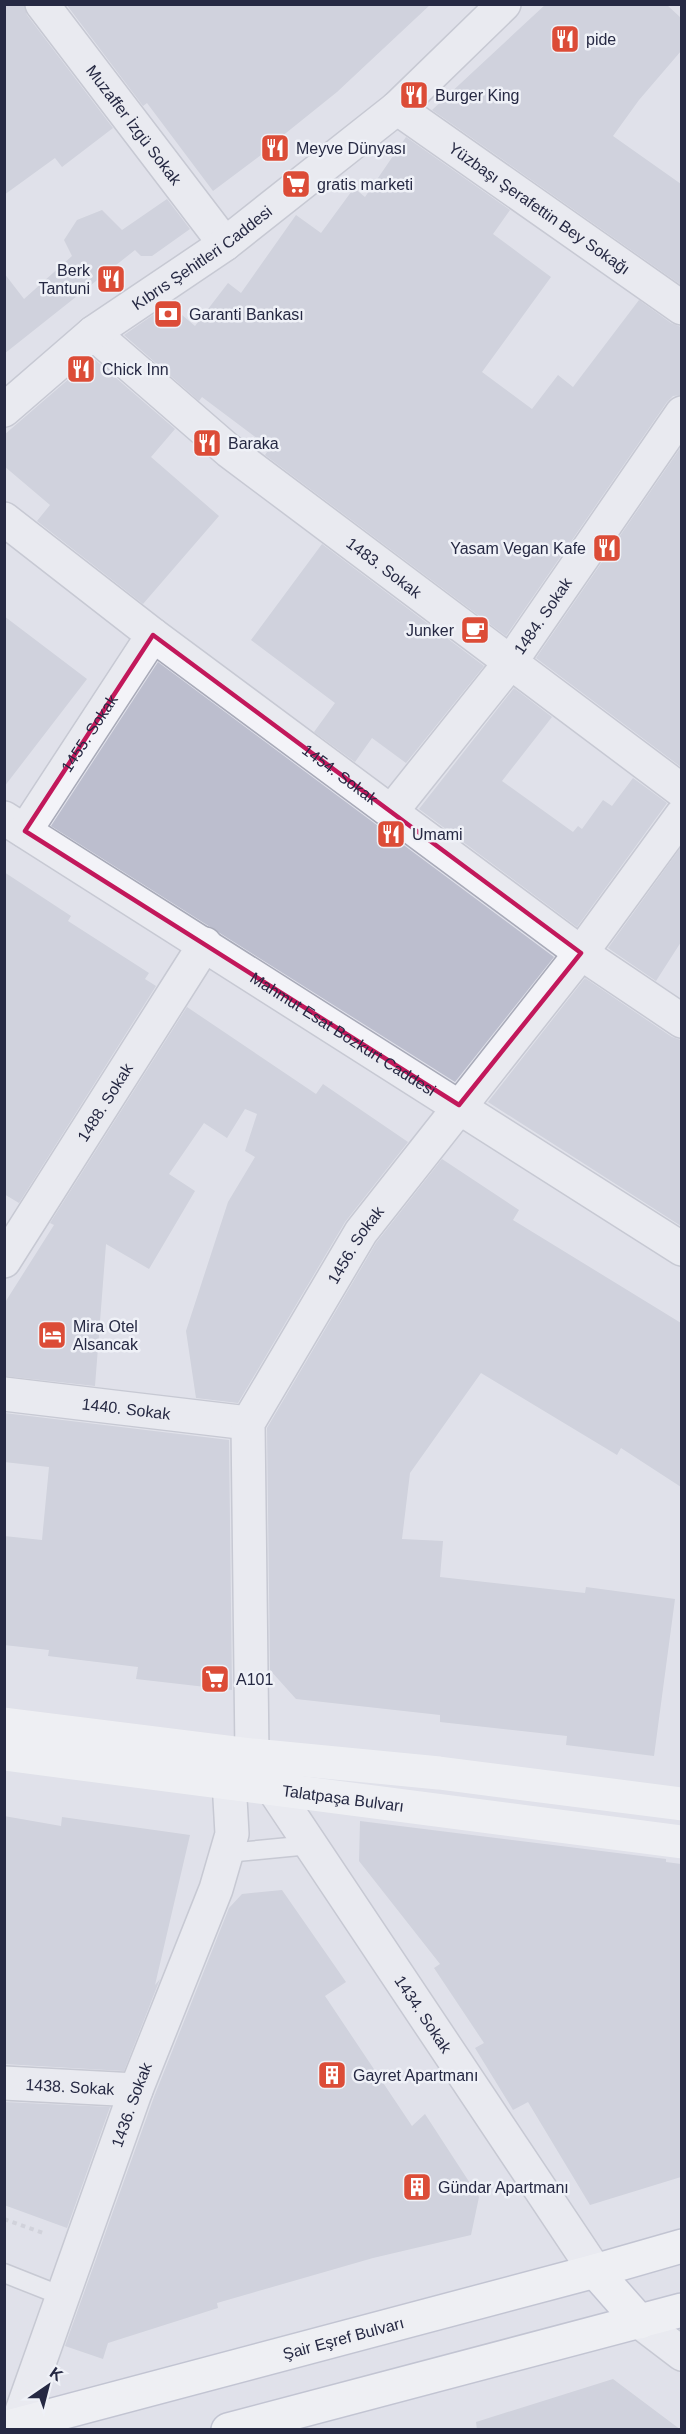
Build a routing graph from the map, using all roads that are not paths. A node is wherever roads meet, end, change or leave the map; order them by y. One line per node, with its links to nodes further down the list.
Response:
1 (42, 4): 4 (street, Muzaffer İzgü Sokak)
2 (504, 4): 3 (street, Kıbrıs Şehitleri Caddesi)
3 (397, 108): 4 (street, Kıbrıs Şehitleri Caddesi); 5 (street, Yüzbaşı Şerafettin Bey Sokağı)
4 (225, 244): 6 (street, Kıbrıs Şehitleri Caddesi)
5 (681, 308)
6 (93, 333): 7 (street, Kıbrıs Şehitleri Caddesi); 11 (street, 1483. Sokak)
7 (4, 410)
8 (681, 413): 11 (street, 1484. Sokak)
9 (4, 519): 10 (street, 1454. Sokak)
10 (153, 635): 13 (street, 1454. Sokak); 14 (street, 1455. Sokak)
11 (510, 663): 12 (street, 1483. Sokak); 13 (street, 1484. Sokak)
12 (681, 791)
13 (390, 812): 17 (street, 1454. Sokak)
14 (15, 825): 16 (street, Mahmut Esat Bozkurt Caddesi)
15 (678, 826): 17 (street, 1456. Sokak)
16 (205, 944): 19 (street, Mahmut Esat Bozkurt Caddesi); 21 (street, 1488. Sokak)
17 (581, 953): 18 (street, 1454. Sokak); 19 (street, 1456. Sokak)
18 (681, 1021)
19 (459, 1105): 20 (street, Mahmut Esat Bozkurt Caddesi); 23 (street, 1456. Sokak)
20 (681, 1249)
21 (4, 1261)
22 (4, 1394): 23 (street, 1440. Sokak)
23 (248, 1424): 26 (street)
24 (4, 1724): 26 (main road, Talatpaşa Bulvarı)
25 (4, 1754): 27 (main road, Talatpaşa Bulvarı)
26 (252, 1755): 28 (main road); 29 (main road, Talatpaşa Bulvarı)
27 (229, 1781): 28 (main road, Talatpaşa Bulvarı); 32 (street, 1436. Sokak)
28 (272, 1787): 30 (main road, Talatpaşa Bulvarı); 31 (street, 1434. Sokak)
29 (681, 1804)
30 (681, 1842)
31 (310, 1845): 32 (lane); 36 (street, 1434. Sokak)
32 (227, 1852): 34 (street, 1436. Sokak)
33 (4, 2083): 34 (street, 1438. Sokak)
34 (136, 2090): 38 (street, 1436. Sokak)
35 (681, 2246): 36 (main road, Şair Eşref Bulvarı)
36 (596, 2271): 40 (main road); 42 (main road, Şair Eşref Bulvarı)
37 (4, 2273): 38 (lane)
38 (62, 2296): 42 (street, 1436. Sokak)
39 (681, 2310): 40 (main road)
40 (640, 2322): 41 (street); 43 (main road)
41 (681, 2354)
42 (11, 2426)
43 (228, 2430)

